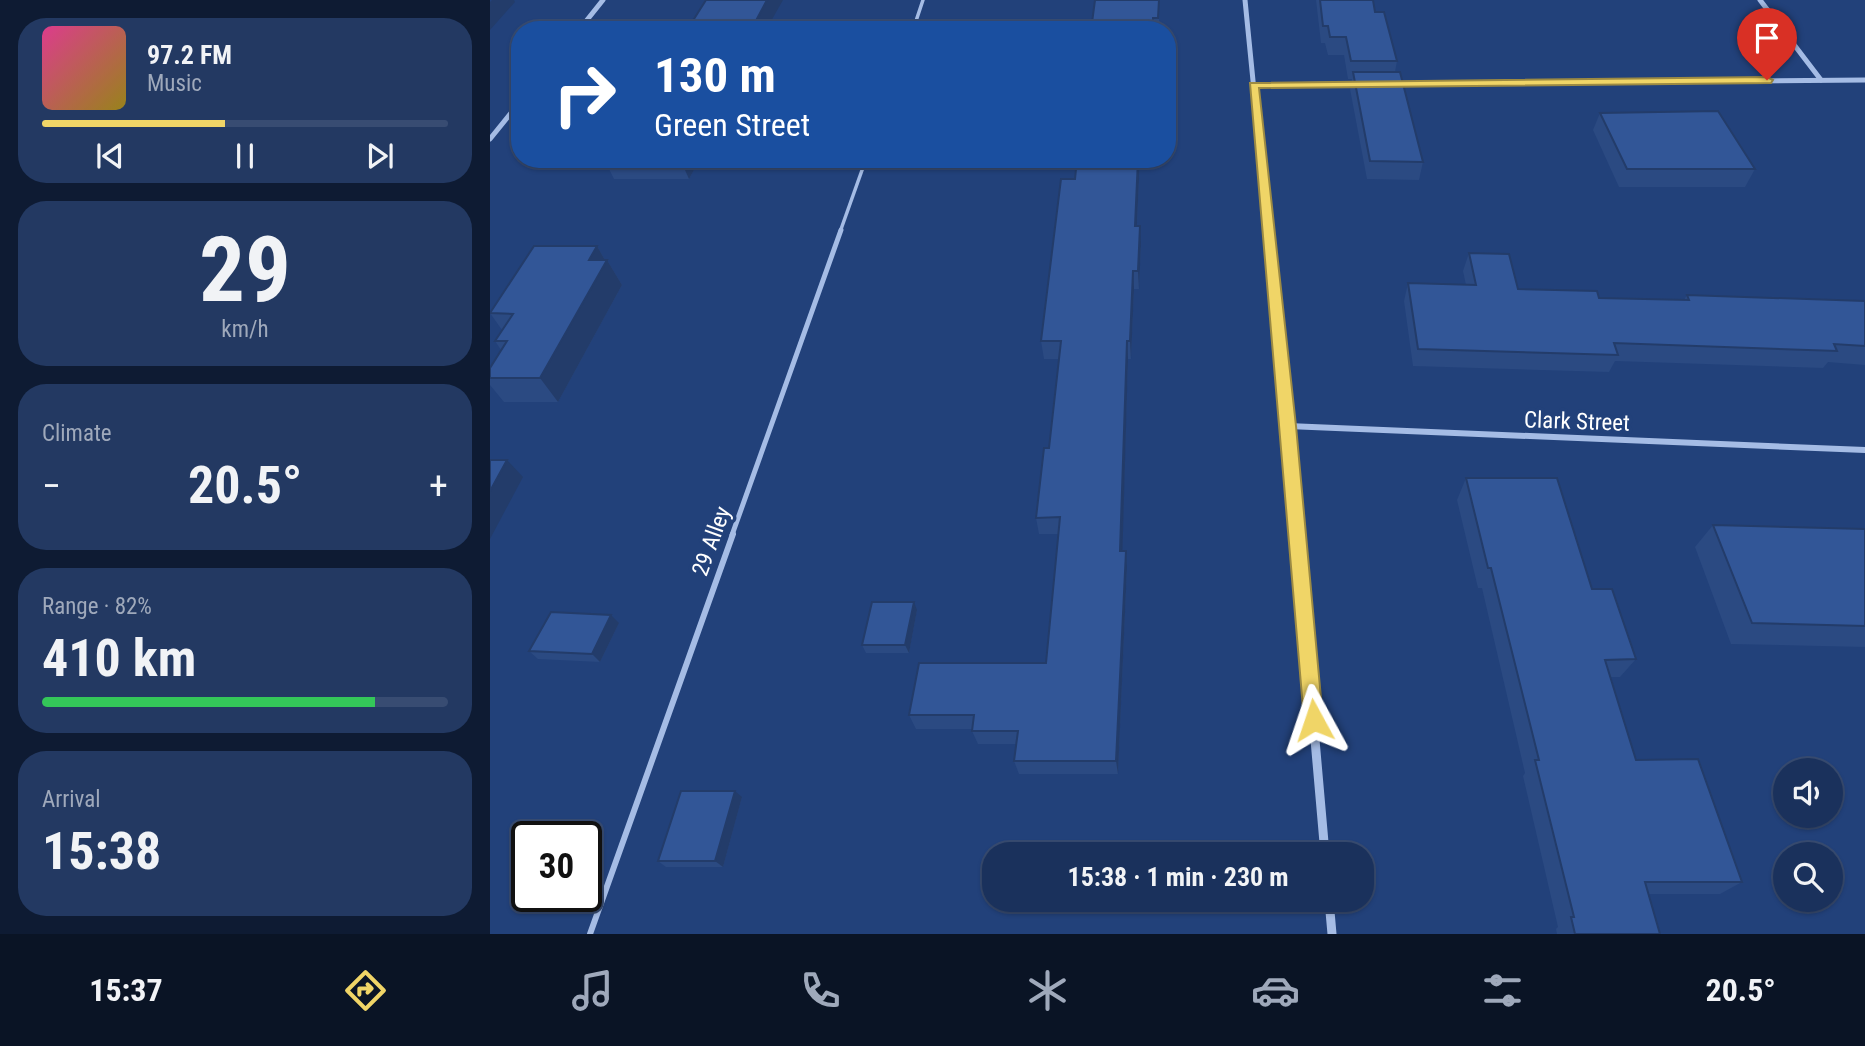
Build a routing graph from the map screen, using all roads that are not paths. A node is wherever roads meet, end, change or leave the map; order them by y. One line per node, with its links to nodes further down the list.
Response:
1 (603, 0): 5 (street)
2 (923, 0): 6 (lane)
3 (1245, 0): 11 (street)
4 (1760, 0): 7 (street)
5 (586, 21)
6 (916, 21)
7 (1821, 80): 8 (street); 10 (street)
8 (1865, 80)
9 (1364, 84): 11 (street)
10 (1392, 84)
11 (1254, 85): 15 (street)
12 (511, 113): 13 (street)
13 (490, 139)
14 (863, 168): 19 (lane, 29 Alley)
15 (1288, 426): 16 (street, Clark Street); 17 (street)
16 (1865, 450)
17 (1324, 842)
18 (1330, 912): 20 (street)
19 (590, 934)
20 (1332, 934)

